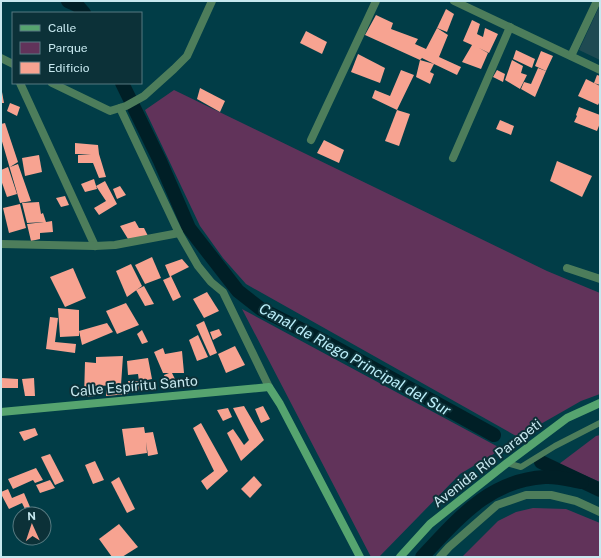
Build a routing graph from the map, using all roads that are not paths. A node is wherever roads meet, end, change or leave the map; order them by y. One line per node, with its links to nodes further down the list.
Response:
1 (212, 1): 12 (street)
2 (376, 1): 13 (street)
3 (454, 1): 5 (street)
4 (597, 1): 6 (street)
5 (510, 28): 6 (street); 14 (street)
6 (571, 56): 9 (street)
7 (1, 58): 8 (street)
8 (12, 65)
9 (600, 70)
10 (20, 84): 17 (street)
11 (54, 84): 12 (street)
12 (123, 107): 15 (street)
13 (311, 140)
14 (453, 158)
15 (179, 233): 17 (street); 20 (street)
16 (1, 244): 17 (street)
17 (95, 246)
18 (567, 268): 19 (street)
19 (600, 279)
20 (269, 387): 22 (main road, Calle Espíritu Santo); 26 (main road)
21 (600, 403): 24 (main road, Avenida Río Parapeti)
22 (1, 412)
23 (600, 423): 24 (lane)
24 (507, 463): 27 (main road, Avenida Río Parapeti)
25 (600, 512): 28 (street)
26 (360, 557)
27 (400, 557)
28 (440, 557)

